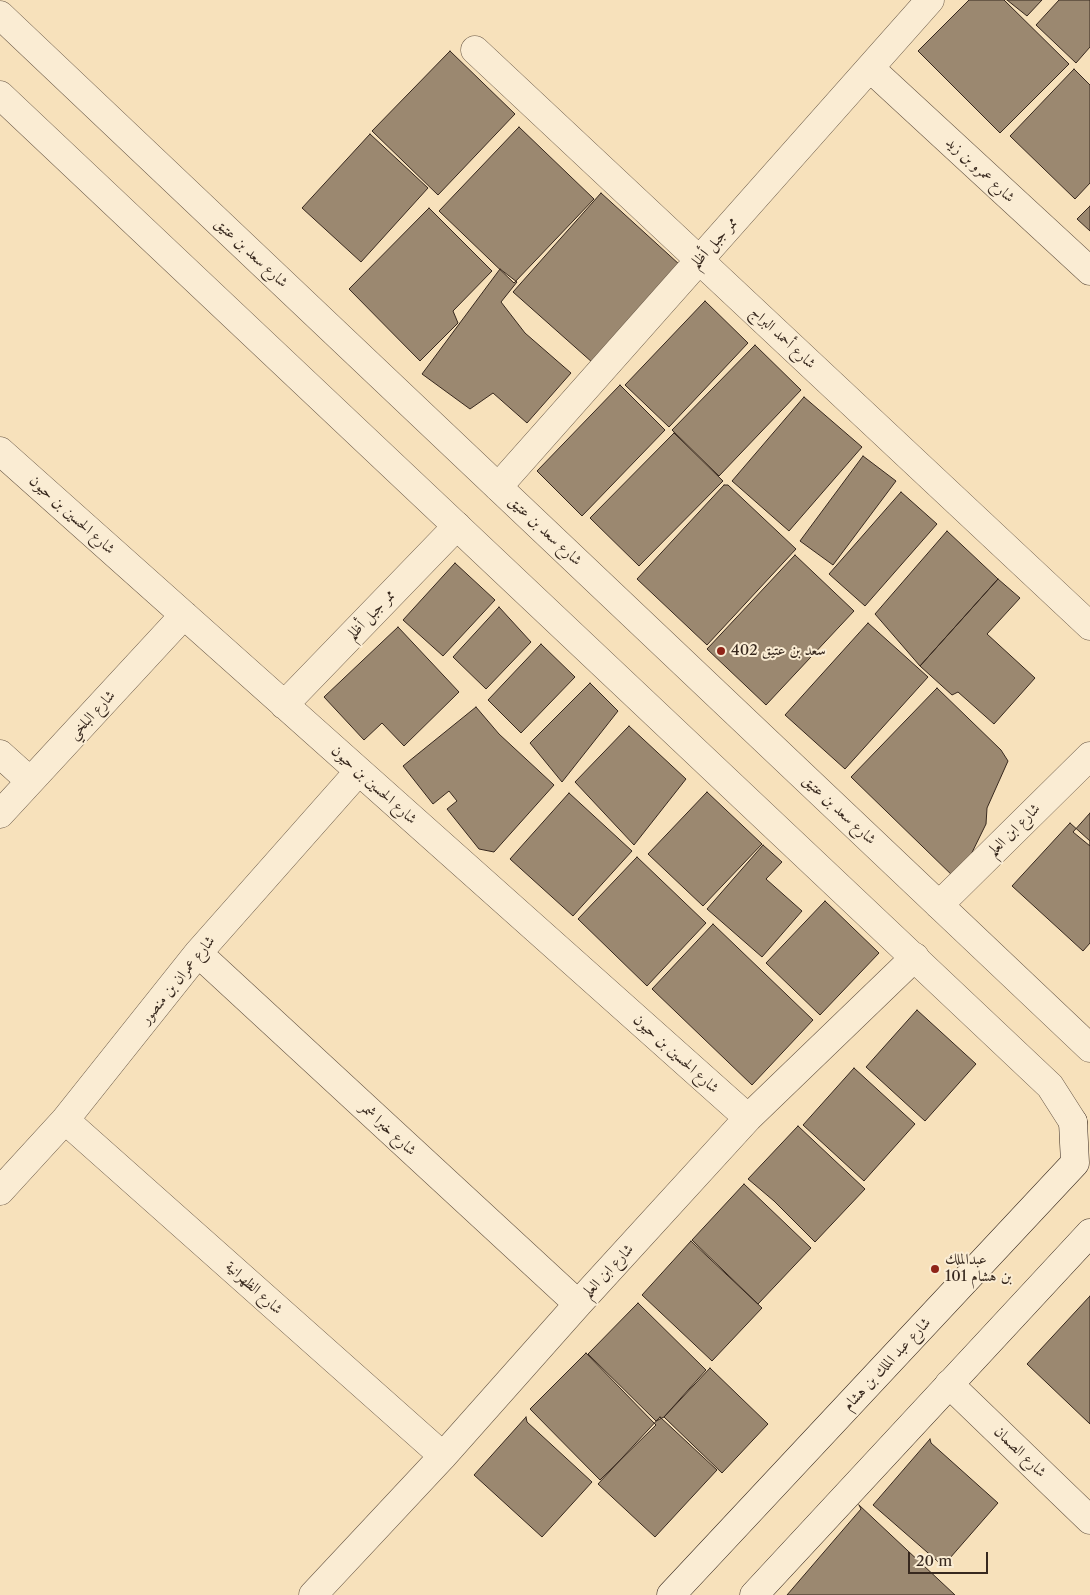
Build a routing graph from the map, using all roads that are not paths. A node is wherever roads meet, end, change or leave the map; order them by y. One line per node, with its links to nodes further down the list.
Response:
1 (930, 0): 4 (street, ممر جبل أظلم)
2 (0, 15): 9 (street, شارع سعد بن عتيق)
3 (475, 50): 6 (street, شارع أحمد البراج)
4 (870, 68): 6 (street, ممر جبل أظلم); 7 (street, شارع عمرو بن زيد)
5 (1, 98): 10 (street)
6 (700, 260): 9 (street, ممر جبل أظلم); 12 (street, شارع أحمد البراج)
7 (1090, 271)
8 (0, 451): 11 (street, شارع الحسين بن حيون)
9 (498, 487): 19 (street, شارع سعد بن عتيق)
10 (457, 526): 13 (street, ممر جبل أظلم); 21 (street)
11 (184, 615): 13 (street, شارع الحسين بن حيون); 17 (street, شارع البلخي)
12 (1090, 626)
13 (284, 705): 16 (street, شارع الحسين بن حيون)
14 (0, 754): 17 (street)
15 (1090, 756): 19 (street, شارع ابن العلم)
16 (359, 771): 20 (street, شارع عمران بن منصور); 23 (street, شارع الحسين بن حيون)
17 (30, 781): 18 (street, شارع البلخي)
18 (0, 814)
19 (939, 905): 22 (street, شارع سعد بن عتيق)
20 (198, 953): 24 (street, شارع عمران بن منصور); 28 (street, شارع خبرا شمر)
21 (915, 957): 23 (street, شارع ابن العلم); 25 (street)
22 (1090, 1048)
23 (748, 1118): 28 (street, شارع ابن العلم)
24 (65, 1120): 26 (street, شارع عمران بن منصور); 30 (street, شارع الظهرانية)
25 (1082, 1120): 34 (street, شارع عبد الملك بن هشام)
26 (0, 1191)
27 (1090, 1233): 29 (street)
28 (578, 1304): 30 (street, شارع ابن العلم)
29 (950, 1384): 31 (street, شارع الصمان); 32 (street)
30 (443, 1456): 33 (street, شارع ابن العلم)
31 (1090, 1520)
32 (761, 1592)
33 (313, 1595)
34 (671, 1595)

